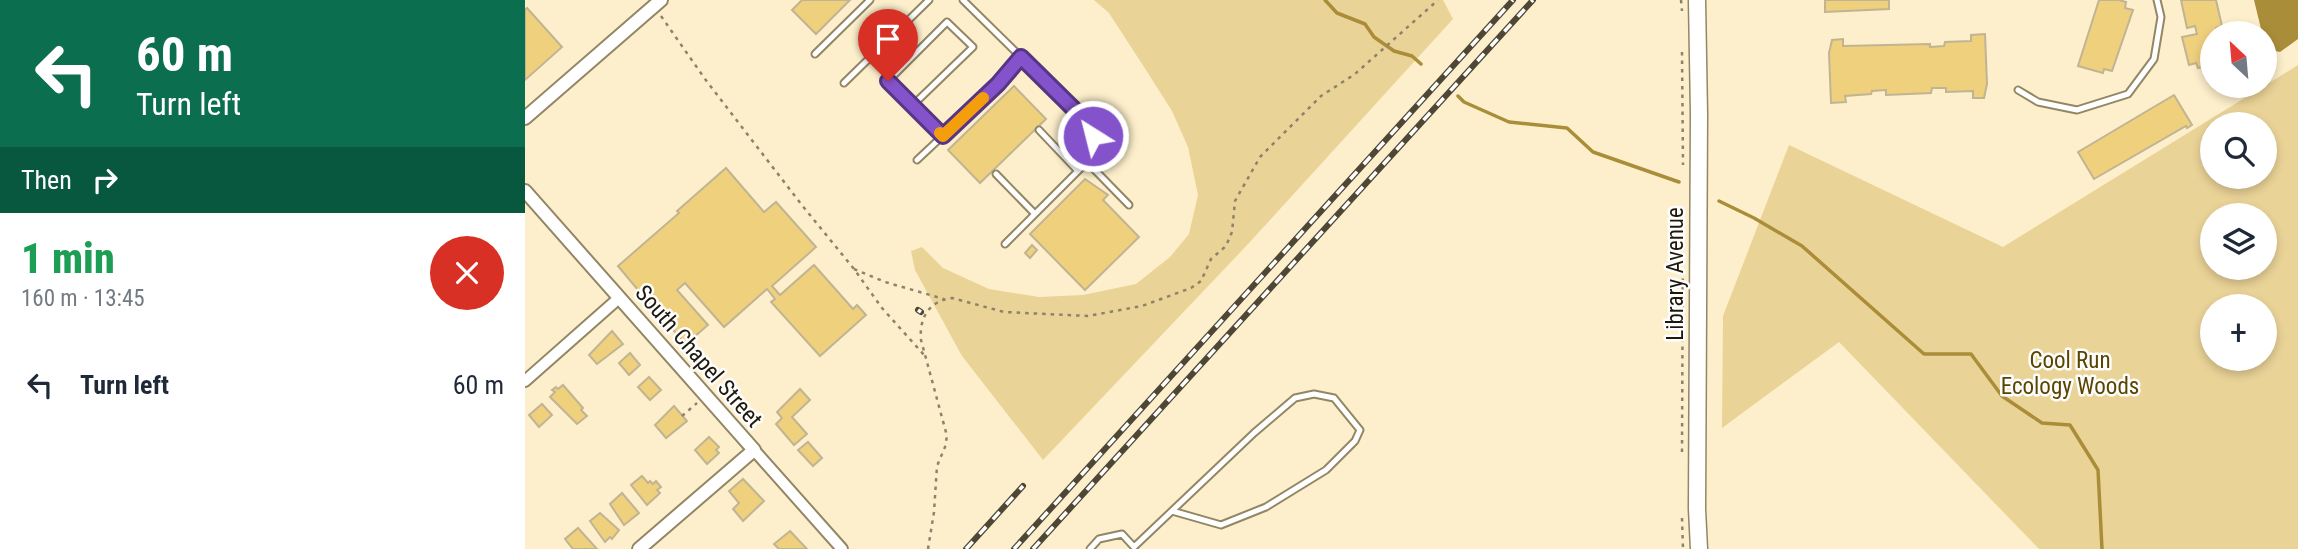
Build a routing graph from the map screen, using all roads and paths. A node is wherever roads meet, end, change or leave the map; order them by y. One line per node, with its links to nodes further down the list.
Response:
1 (660, 0): 17 (street)
2 (870, 0): 12 (lane)
3 (929, 0): 14 (lane)
4 (963, 0): 13 (lane)
5 (1438, 0): 32 (path)
6 (1681, 0): 9 (path)
7 (1696, 0): 46 (main road, Library Avenue)
8 (2157, 0): 15 (lane)
9 (1682, 13)
10 (664, 19): 30 (path)
11 (1682, 48): 24 (path)
12 (815, 54)
13 (1021, 57): 19 (lane); 21 (lane)
14 (843, 83)
15 (2018, 90)
16 (913, 105): 16 (lane); 19 (lane)
17 (525, 118)
18 (1039, 130): 22 (lane)
19 (943, 136): 20 (lane)
20 (917, 160)
21 (1087, 162): 22 (lane); 27 (lane)
22 (1077, 170): 28 (lane)
23 (996, 174): 28 (lane)
24 (1683, 175)
25 (525, 191): 31 (street, South Chapel Street)
26 (1683, 202): 38 (path)
27 (1129, 205)
28 (1034, 213): 29 (lane)
29 (1005, 244)
30 (854, 269): 32 (path); 33 (path)
31 (619, 298): 34 (street); 37 (street, South Chapel Street)
32 (944, 299): 33 (path)
33 (927, 359): 43 (path)
34 (525, 381)
35 (697, 403): 36 (path)
36 (682, 416)
37 (754, 450): 41 (street); 42 (street, South Chapel Street)
38 (1682, 454)
39 (1172, 511): 39 (lane); 44 (lane)
40 (1682, 516): 45 (path)
41 (639, 549)
42 (842, 549)
43 (928, 549)
44 (1090, 549)
45 (1683, 549)
46 (1699, 549)

